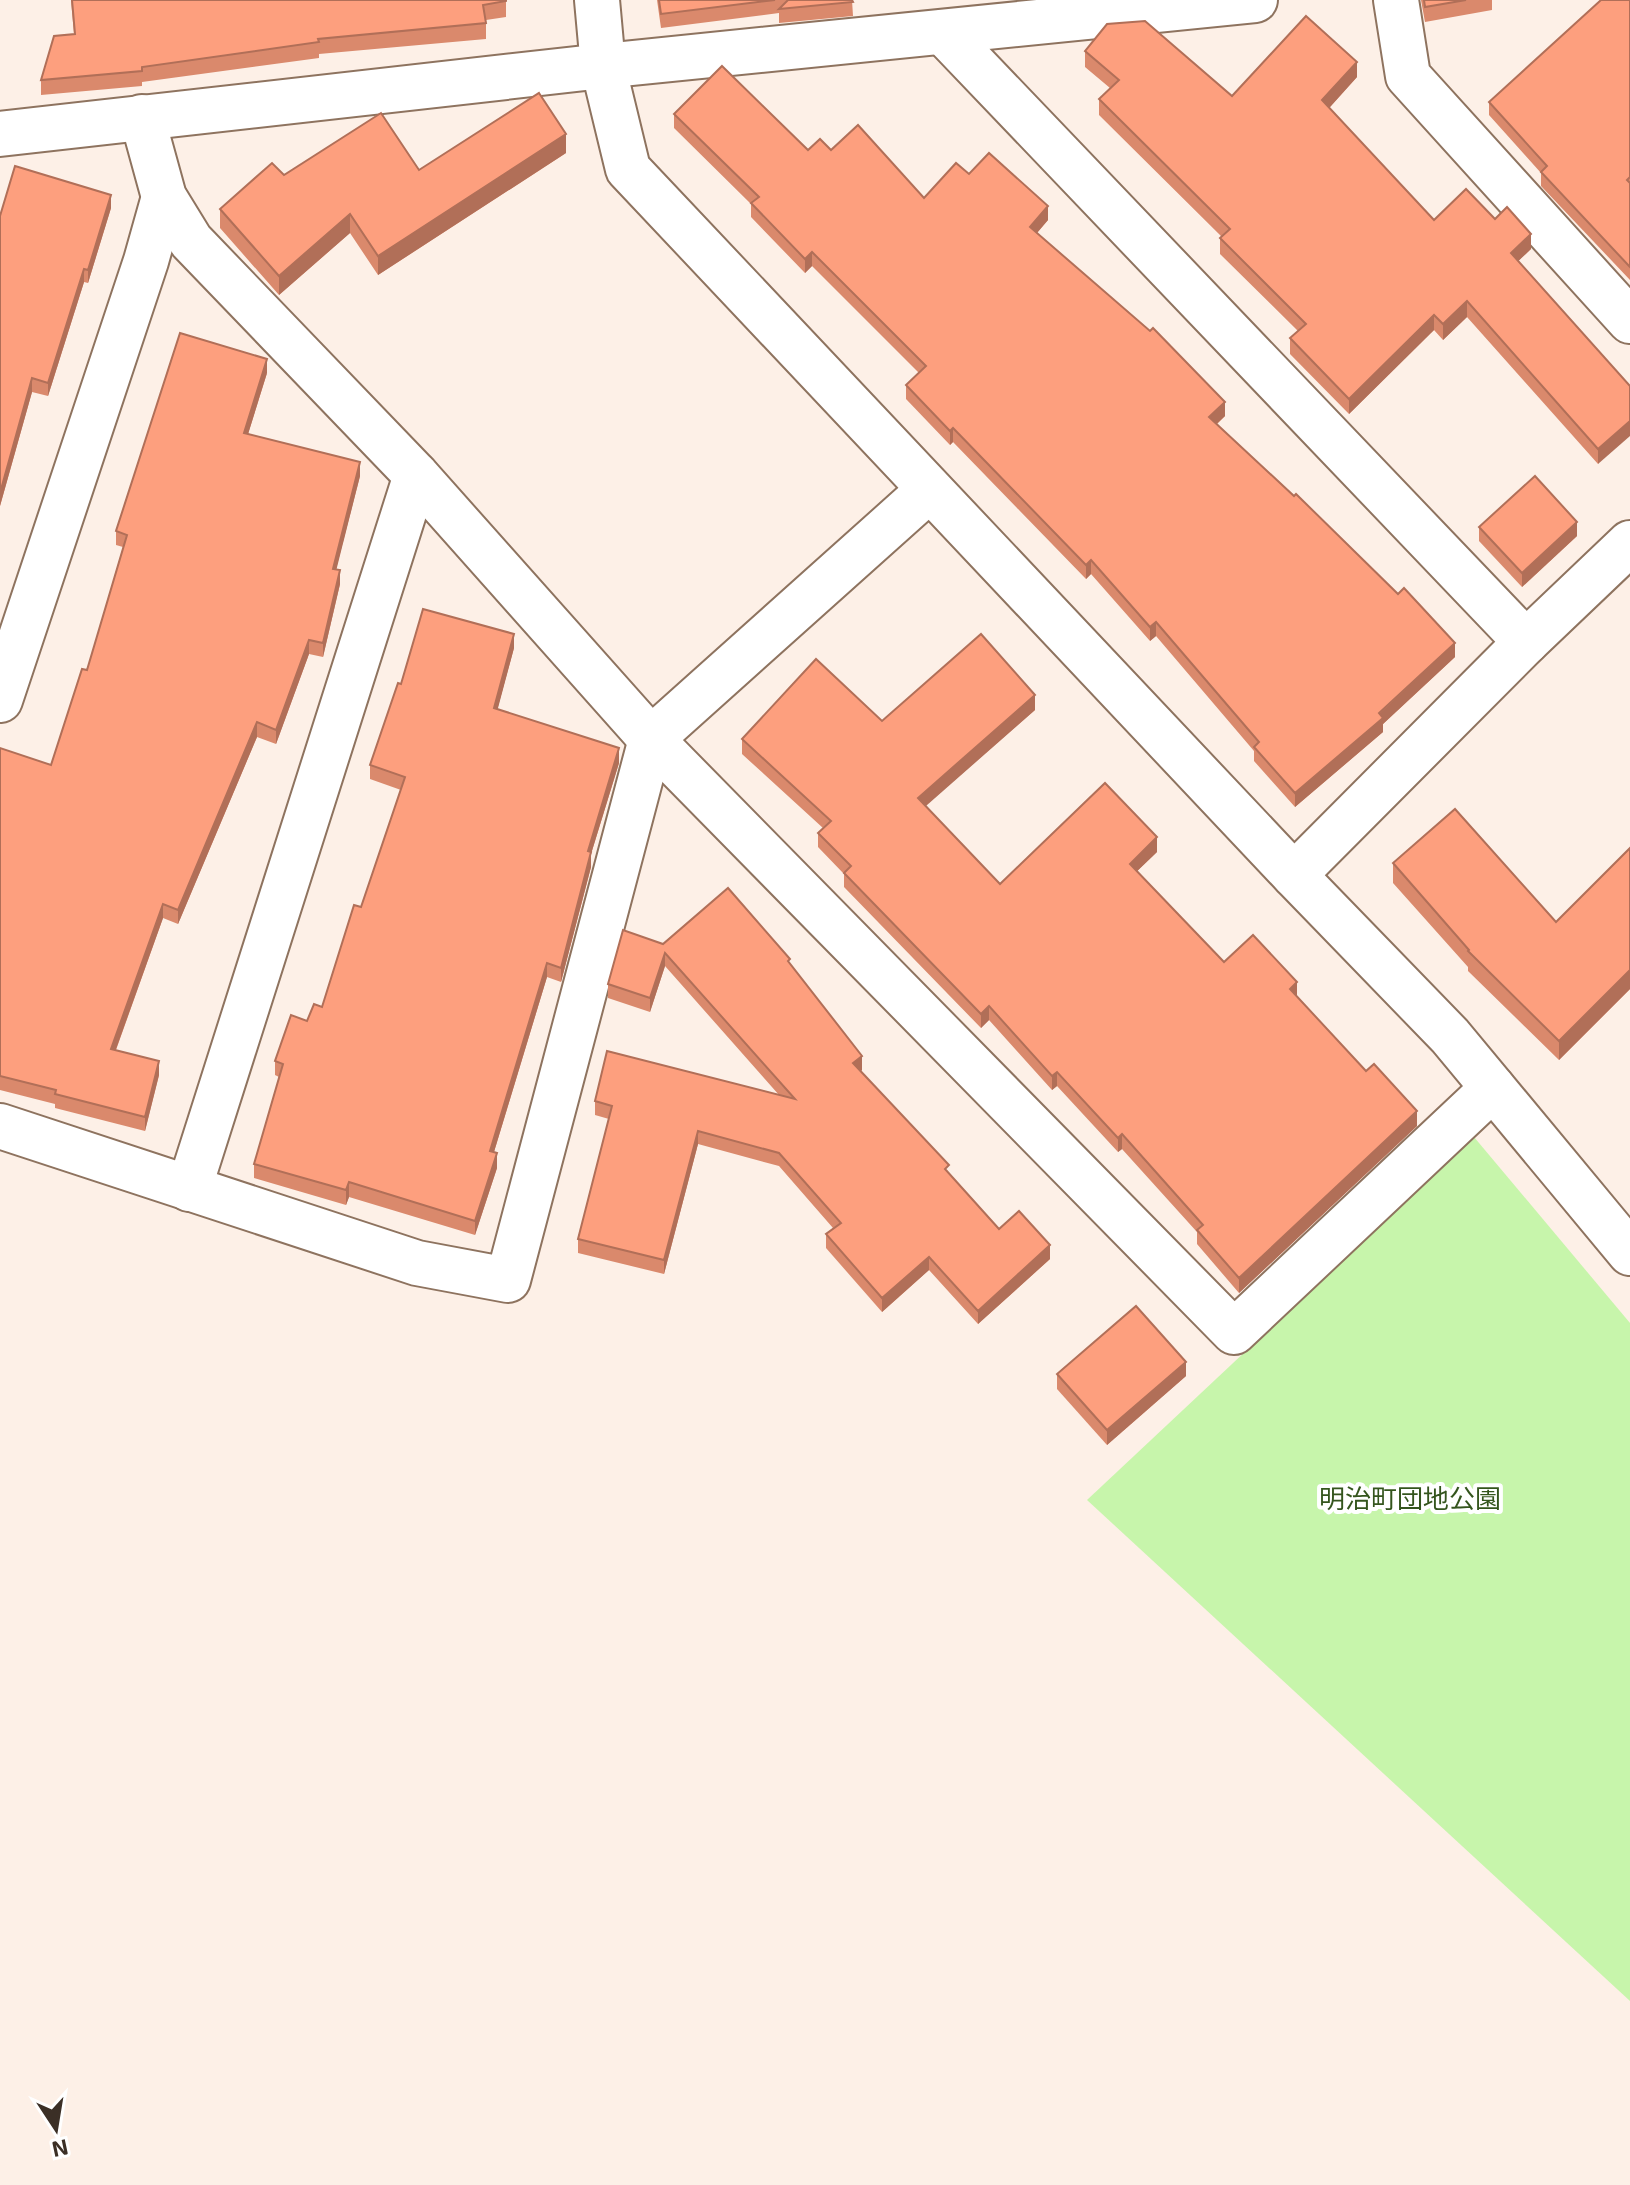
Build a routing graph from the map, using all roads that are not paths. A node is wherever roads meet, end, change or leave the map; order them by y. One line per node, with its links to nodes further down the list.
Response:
1 (597, 0): 5 (street)
2 (1255, 0): 4 (street)
3 (1396, 0): 9 (street)
4 (943, 32): 5 (street); 13 (street)
5 (603, 66): 6 (street); 11 (street)
6 (142, 117): 7 (street); 8 (street)
7 (0, 134)
8 (164, 197): 10 (street); 14 (street)
9 (1630, 321)
10 (416, 475): 15 (street); 19 (street)
11 (929, 490): 15 (street); 16 (street)
12 (1630, 543): 13 (street)
13 (1526, 642): 16 (street)
14 (0, 700)
15 (651, 739): 17 (street); 19 (street)
16 (1294, 875): 17 (street)
17 (1493, 1088): 20 (street)
18 (0, 1126): 19 (street)
19 (189, 1189)
20 (1630, 1253)

